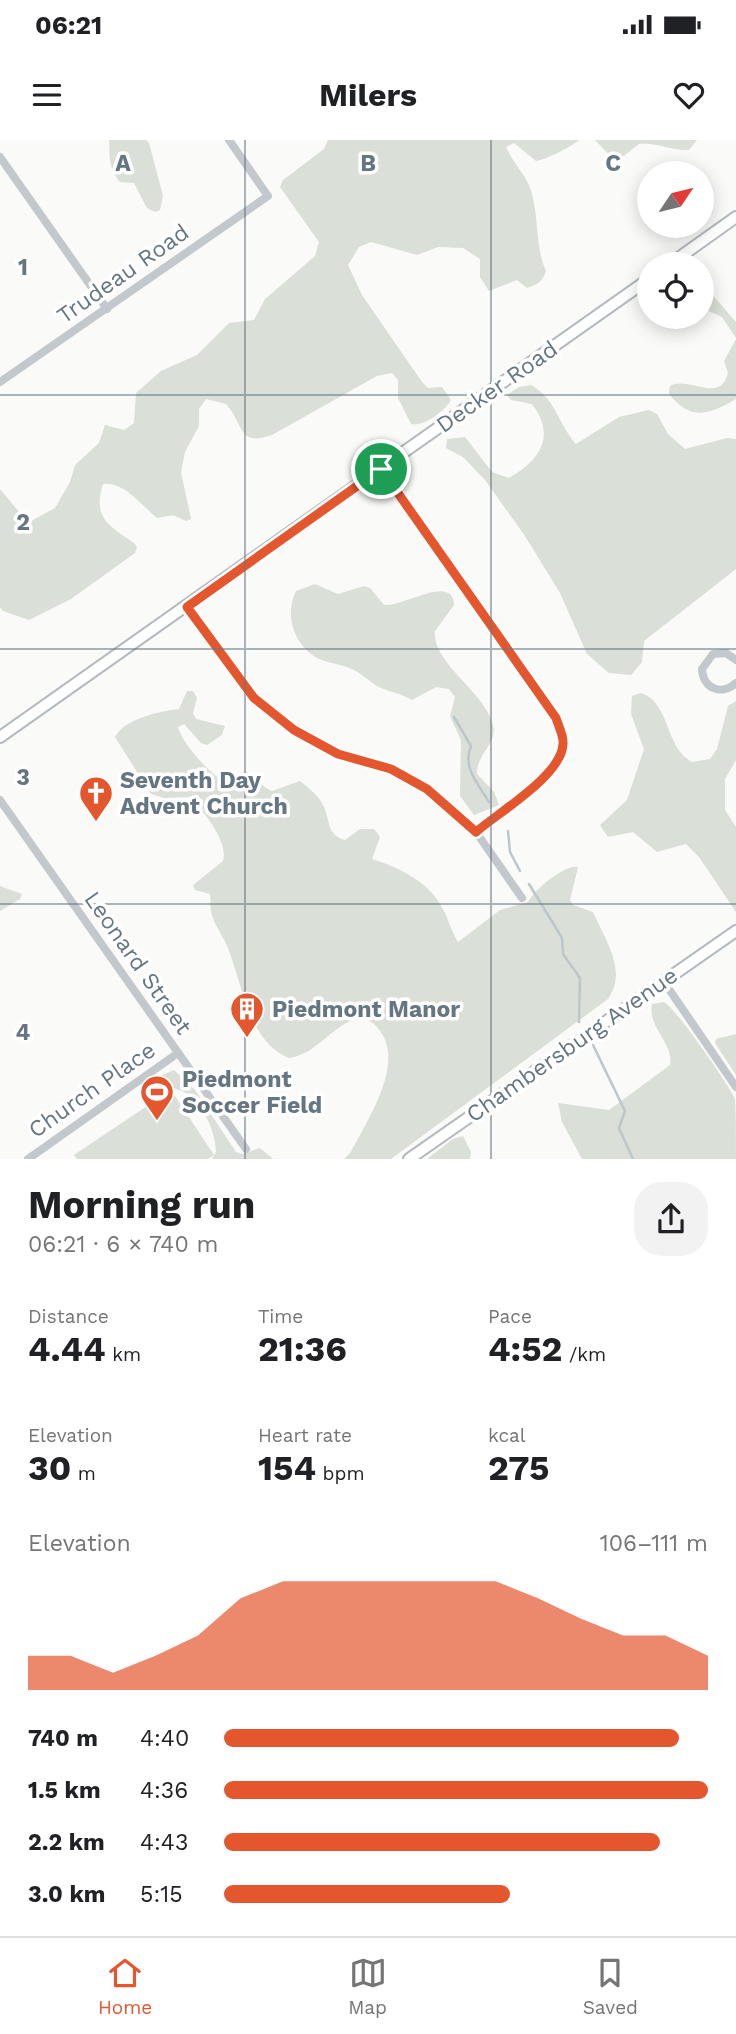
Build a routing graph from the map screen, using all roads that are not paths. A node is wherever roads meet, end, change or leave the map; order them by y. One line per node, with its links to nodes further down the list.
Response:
1 (229, 140): 6 (street, Trudeau Road)
2 (0, 157): 6 (street)
3 (736, 218): 4 (street)
4 (687, 252)
5 (637, 288): 8 (street, Decker Road)
6 (107, 309): 7 (street, Trudeau Road)
7 (0, 382)
8 (381, 469): 9 (street, Decker Road); 14 (street)
9 (187, 607): 12 (street, Decker Road); 14 (street)
10 (736, 660): 11 (street)
11 (736, 683)
12 (0, 737)
13 (0, 800): 18 (street, Leonard Street)
14 (476, 832): 15 (street)
15 (523, 898)
16 (736, 931): 17 (street, Chambersburg Avenue)
17 (664, 982): 19 (street); 22 (street, Chambersburg Avenue)
18 (178, 1053): 20 (street, Leonard Street); 21 (street, Church Place)
19 (736, 1087)
20 (246, 1149)
21 (27, 1159)
22 (409, 1159)

